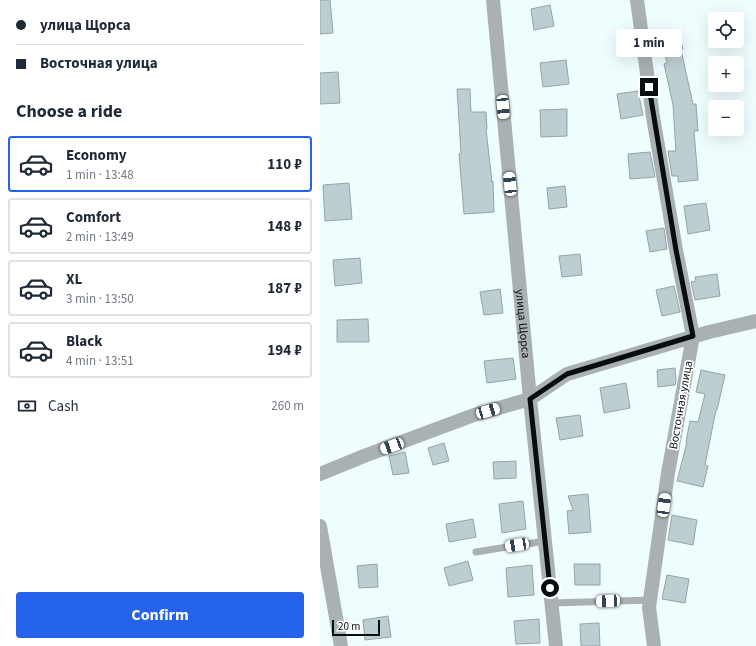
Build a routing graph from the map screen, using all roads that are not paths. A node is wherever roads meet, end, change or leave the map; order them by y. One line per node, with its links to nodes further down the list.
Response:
1 (493, 0): 5 (street, улица Щорса)
2 (637, 0): 4 (street, Восточная улица)
3 (756, 321): 4 (street)
4 (693, 336): 5 (street); 10 (street, Восточная улица)
5 (530, 399): 6 (street); 8 (street, улица Щорса)
6 (320, 474)
7 (320, 526): 12 (street)
8 (545, 541): 9 (lane); 11 (street, улица Щорса)
9 (476, 552)
10 (650, 600): 11 (lane); 14 (street, Восточная улица)
11 (552, 603): 13 (street, улица Щорса)
12 (341, 646)
13 (556, 646)
14 (654, 646)

